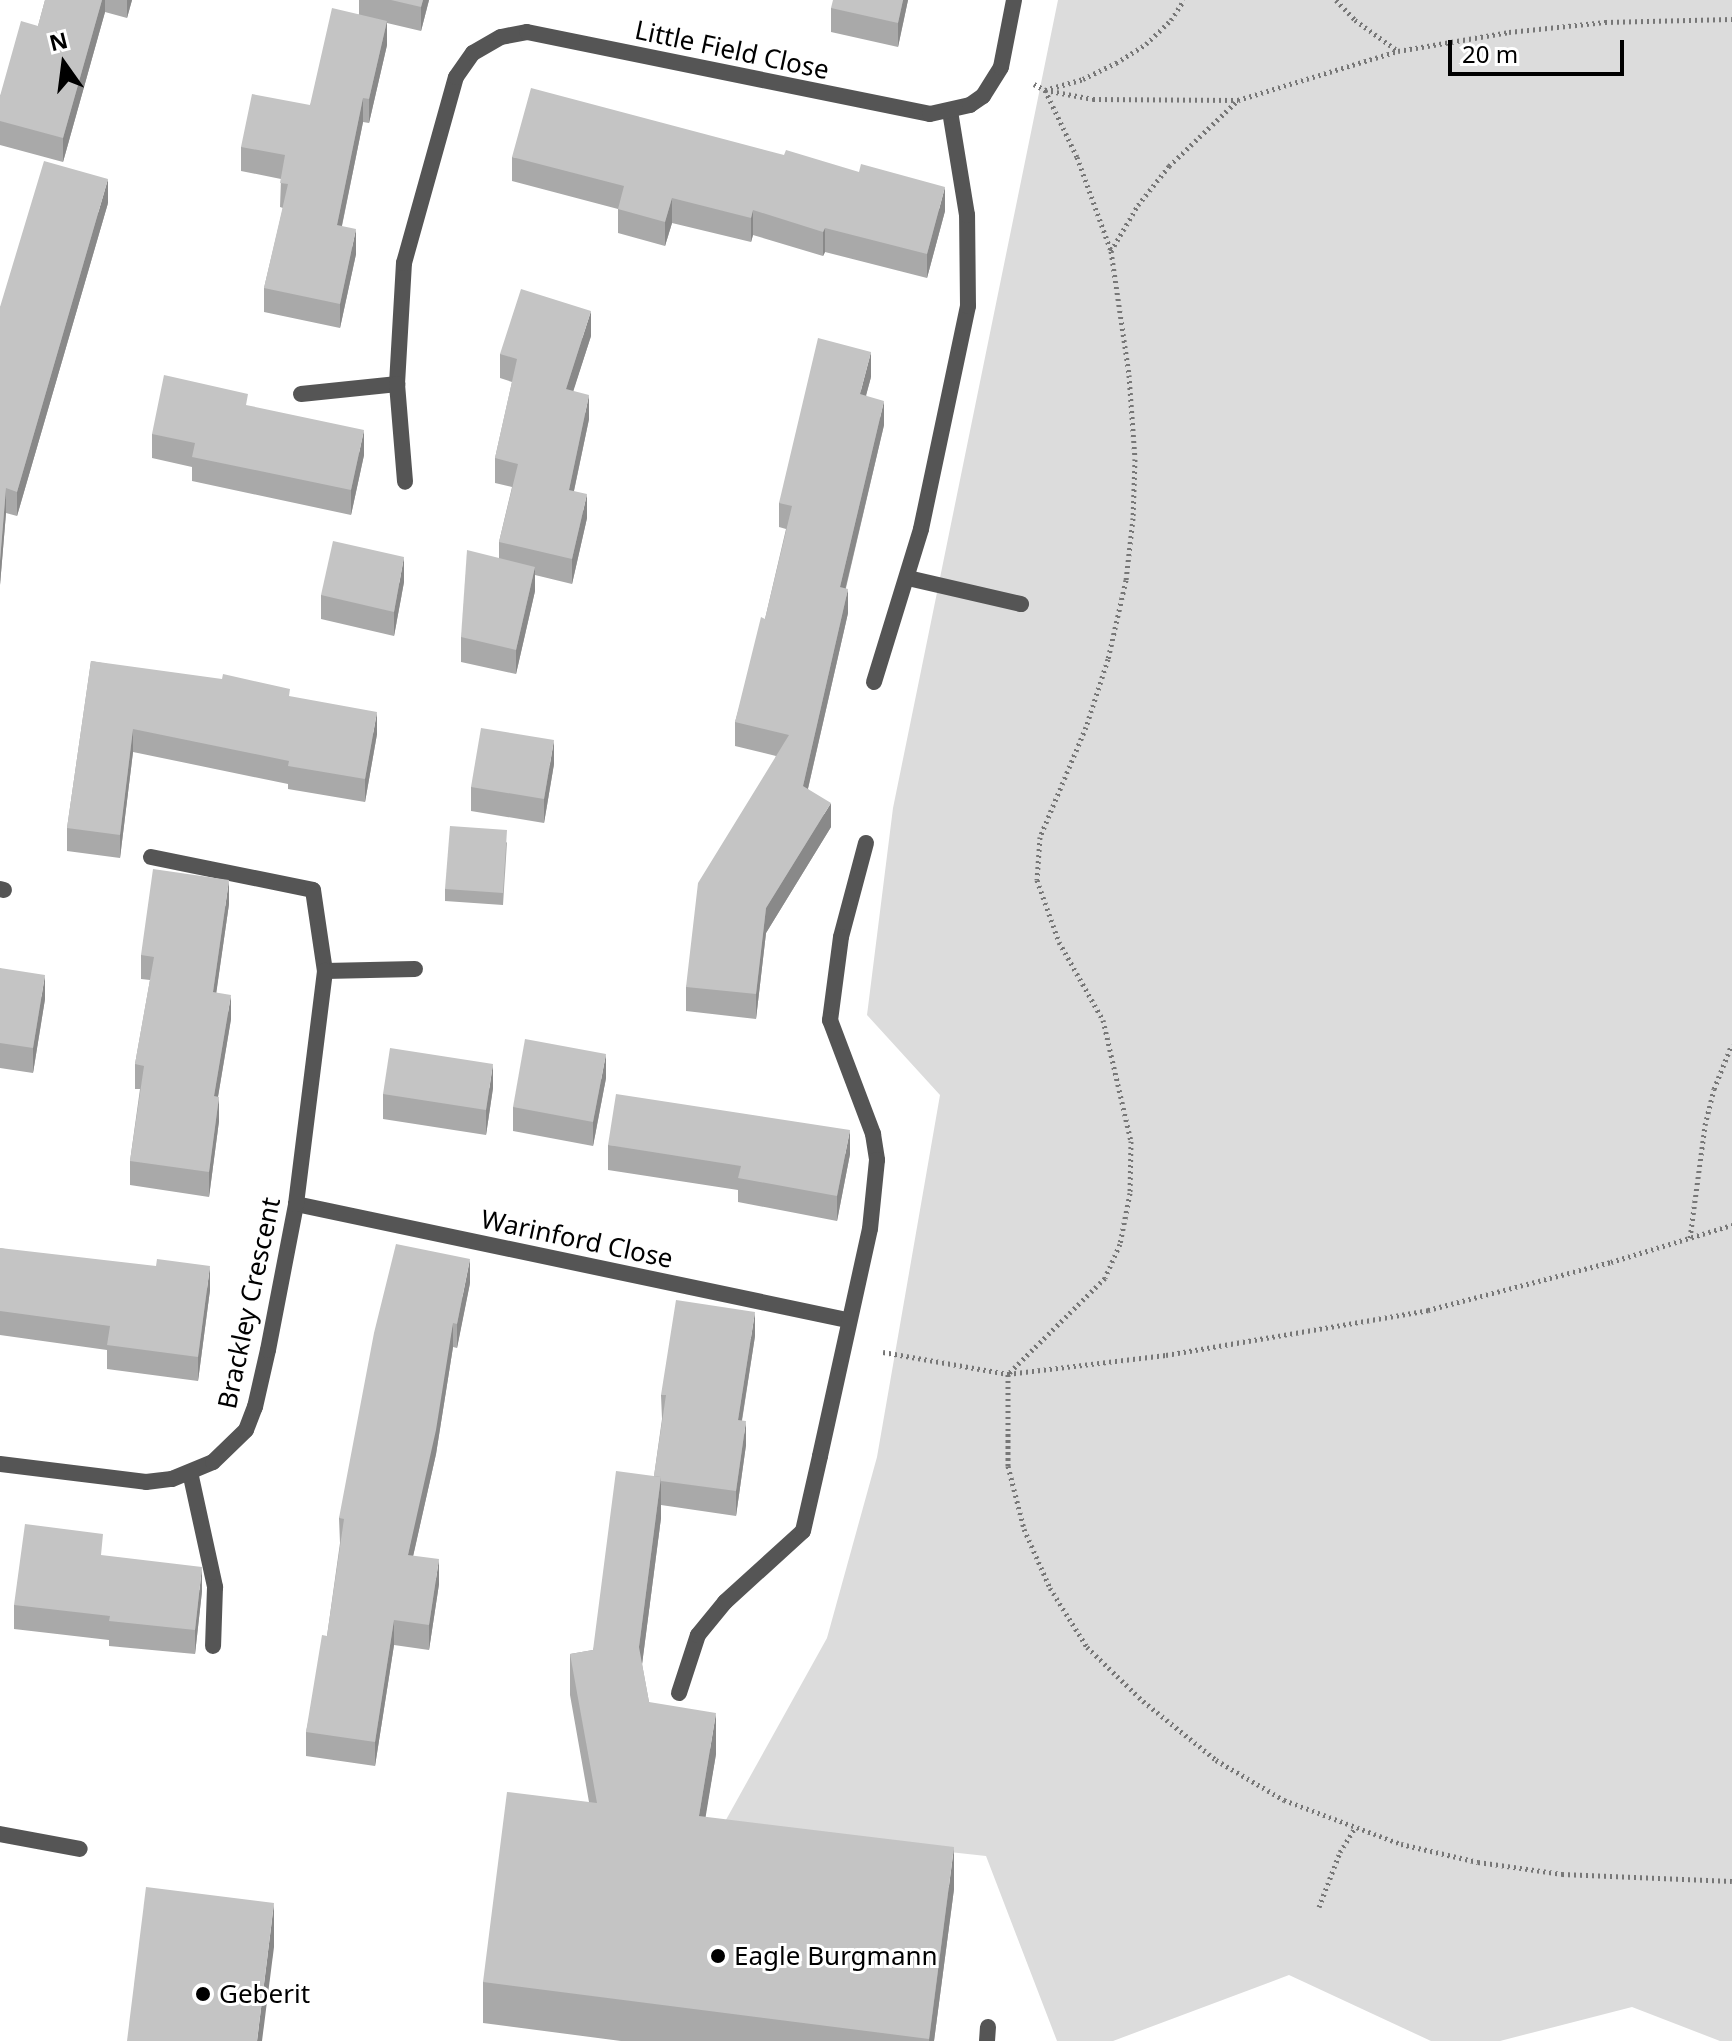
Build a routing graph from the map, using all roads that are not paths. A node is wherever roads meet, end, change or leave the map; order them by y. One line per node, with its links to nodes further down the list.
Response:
1 (1014, 0): 2 (street, Little Field Close)
2 (950, 111): 3 (street, Little Field Close); 6 (street)
3 (397, 384): 4 (street); 5 (street, Little Field Close)
4 (301, 394)
5 (405, 482)
6 (908, 578): 7 (street); 8 (street)
7 (1021, 604)
8 (874, 682)
9 (866, 843): 14 (street)
10 (151, 857): 12 (street, Brackley Crescent)
11 (415, 969): 12 (street)
12 (325, 971): 13 (street, Brackley Crescent)
13 (296, 1204): 14 (street, Warinford Close); 16 (street, Brackley Crescent)
14 (847, 1320): 18 (street)
15 (0, 1464): 16 (street, Brackley Crescent)
16 (190, 1472): 17 (street)
17 (213, 1646)
18 (679, 1693)
19 (0, 1834): 20 (street)
20 (80, 1849)

